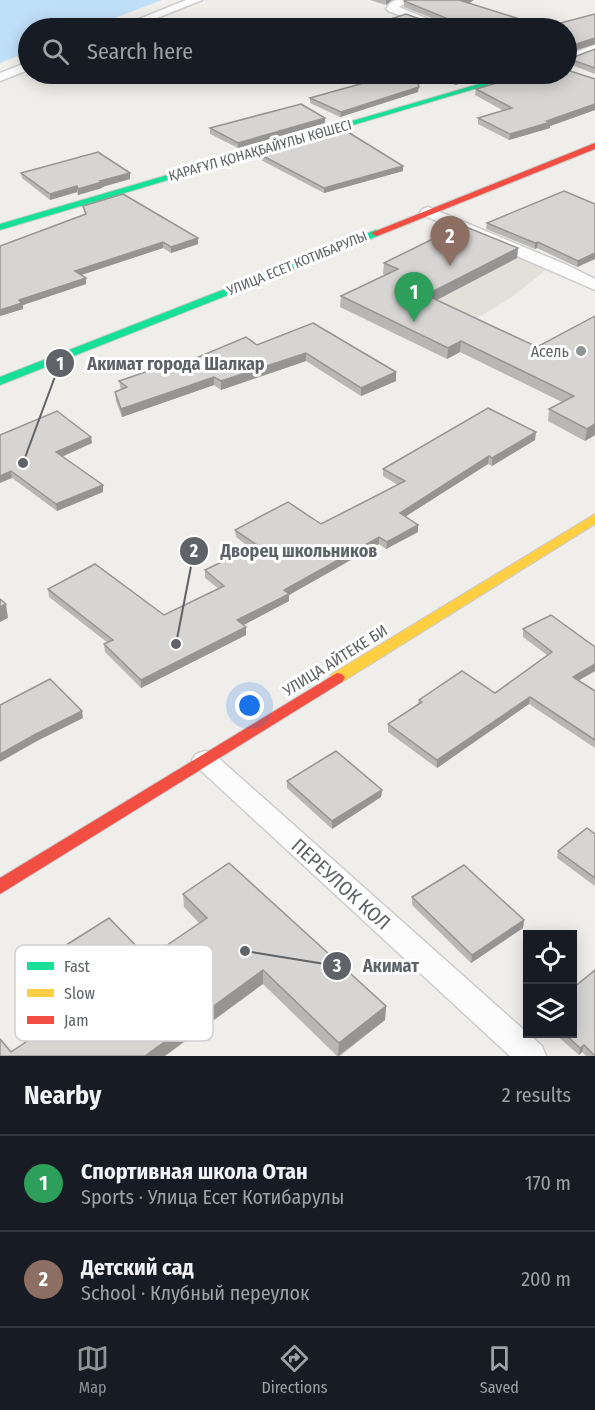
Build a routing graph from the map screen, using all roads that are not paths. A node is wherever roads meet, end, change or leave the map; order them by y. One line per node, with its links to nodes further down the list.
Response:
1 (196, 0): 3 (street)
2 (405, 0): 4 (street)
3 (149, 18)
4 (417, 18)
5 (595, 49): 6 (street)
6 (577, 55)
7 (18, 70): 8 (street)
8 (0, 77)
9 (486, 84): 12 (street, ҚАРАҒҰЛ ҚОНАҚБАЙҰЛЫ КӨШЕСІ)
10 (595, 146): 11 (street, УЛИЦА ЕСЕТ КОТИБАРУЛЫ)
11 (428, 212): 13 (street); 14 (street, УЛИЦА ЕСЕТ КОТИБАРУЛЫ)
12 (0, 226)
13 (595, 285)
14 (0, 381)
15 (595, 518): 16 (street, УЛИЦА АЙТЕКЕ БИ)
16 (205, 760): 17 (street, УЛИЦА АЙТЕКЕ БИ); 18 (street, ПЕРЕУЛОК КОЛ)
17 (0, 887)
18 (531, 1056)

